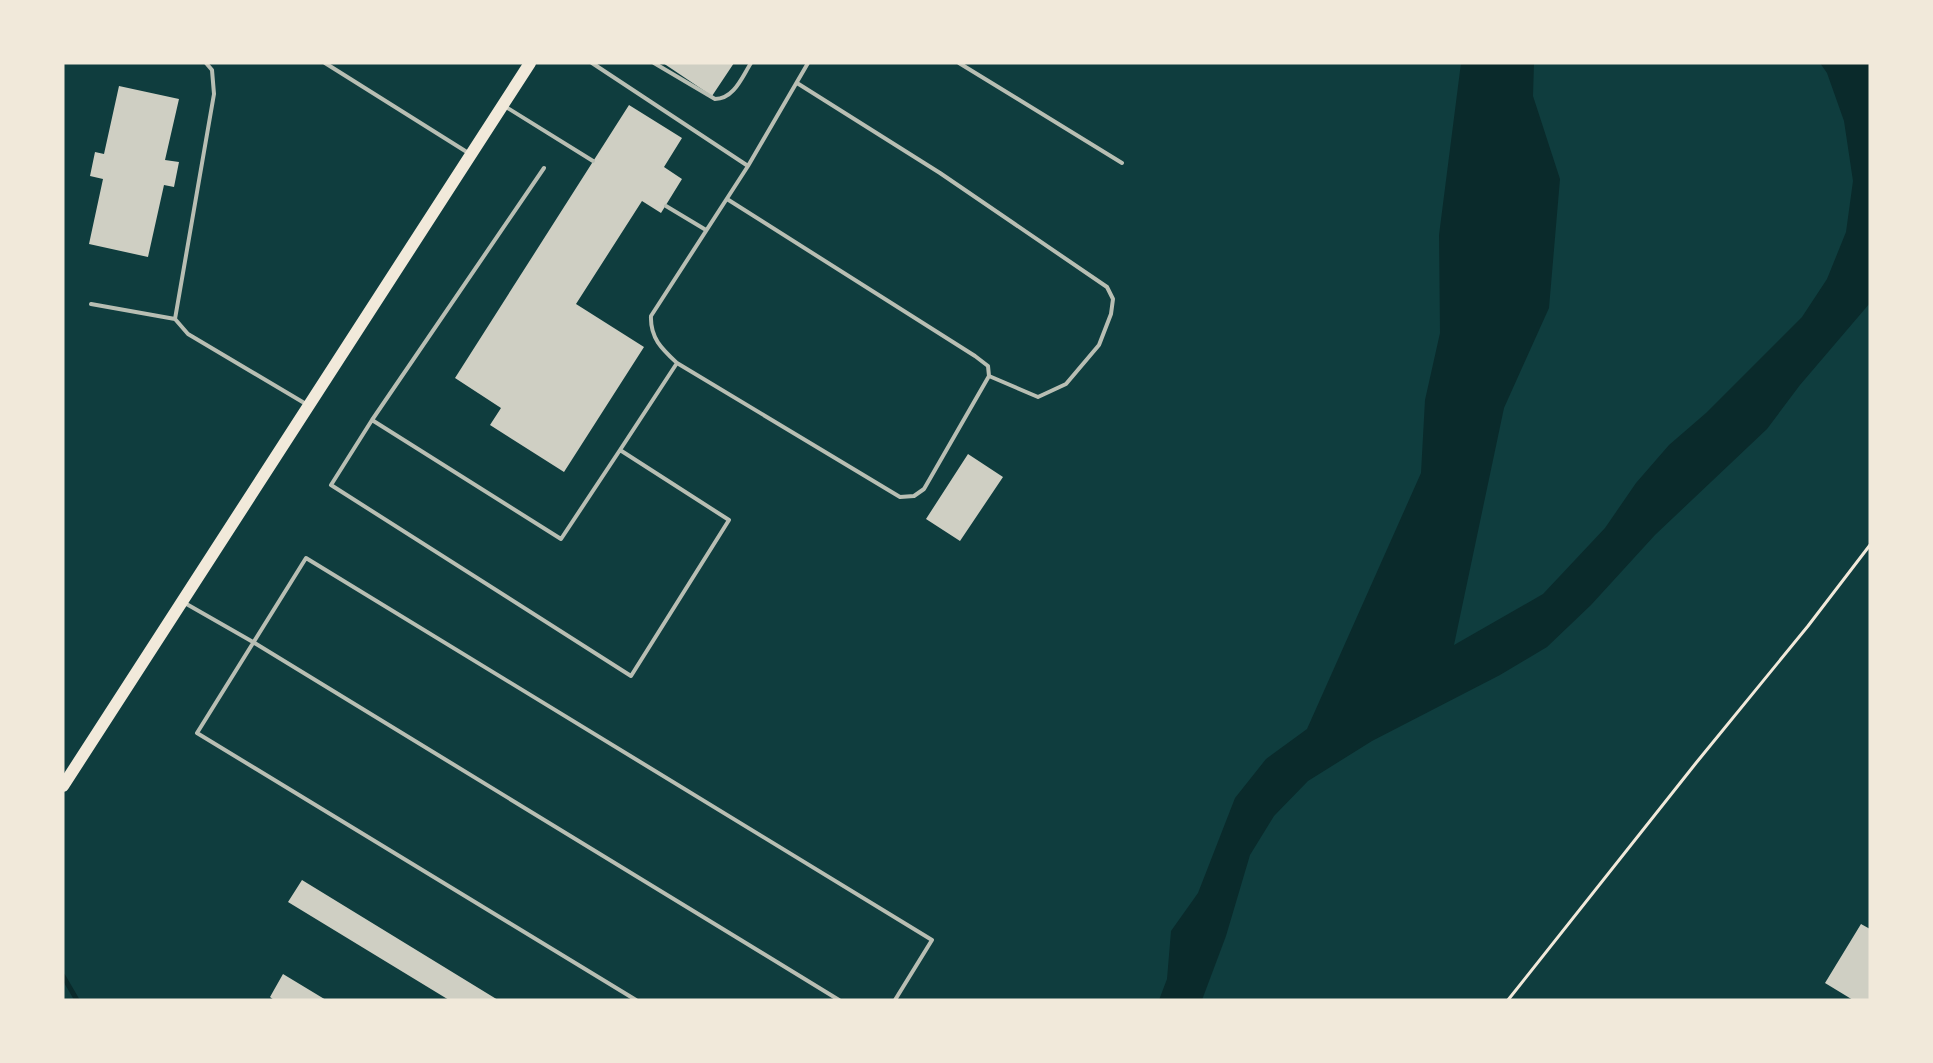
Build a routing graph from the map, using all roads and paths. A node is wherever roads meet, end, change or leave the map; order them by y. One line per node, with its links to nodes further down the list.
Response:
1 (206, 63): 20 (lane)
2 (325, 63): 11 (lane)
3 (530, 63): 10 (main road)
4 (592, 63): 14 (lane)
5 (654, 63): 6 (lane)
6 (751, 63)
7 (808, 63): 9 (lane)
8 (959, 63): 13 (lane)
9 (797, 83): 14 (lane); 22 (lane)
10 (502, 105): 11 (main road); 12 (lane)
11 (471, 155): 23 (main road)
12 (593, 161)
13 (1122, 163)
14 (748, 166): 16 (lane)
15 (544, 168): 24 (lane)
16 (727, 199): 18 (lane); 22 (lane)
17 (666, 206): 18 (lane)
18 (706, 230): 21 (lane)
19 (91, 304): 20 (lane)
20 (175, 320): 23 (lane)
21 (676, 363): 22 (lane); 25 (lane)
22 (989, 376)
23 (309, 406): 27 (main road)
24 (372, 420): 25 (lane); 25 (lane)
25 (620, 450)
26 (1870, 545): 33 (path)
27 (182, 602): 28 (lane); 29 (main road)
28 (253, 642): 30 (lane); 31 (lane); 32 (lane)
29 (63, 786)
30 (636, 1000)
31 (839, 1000)
32 (895, 1000)
33 (1508, 1000)

